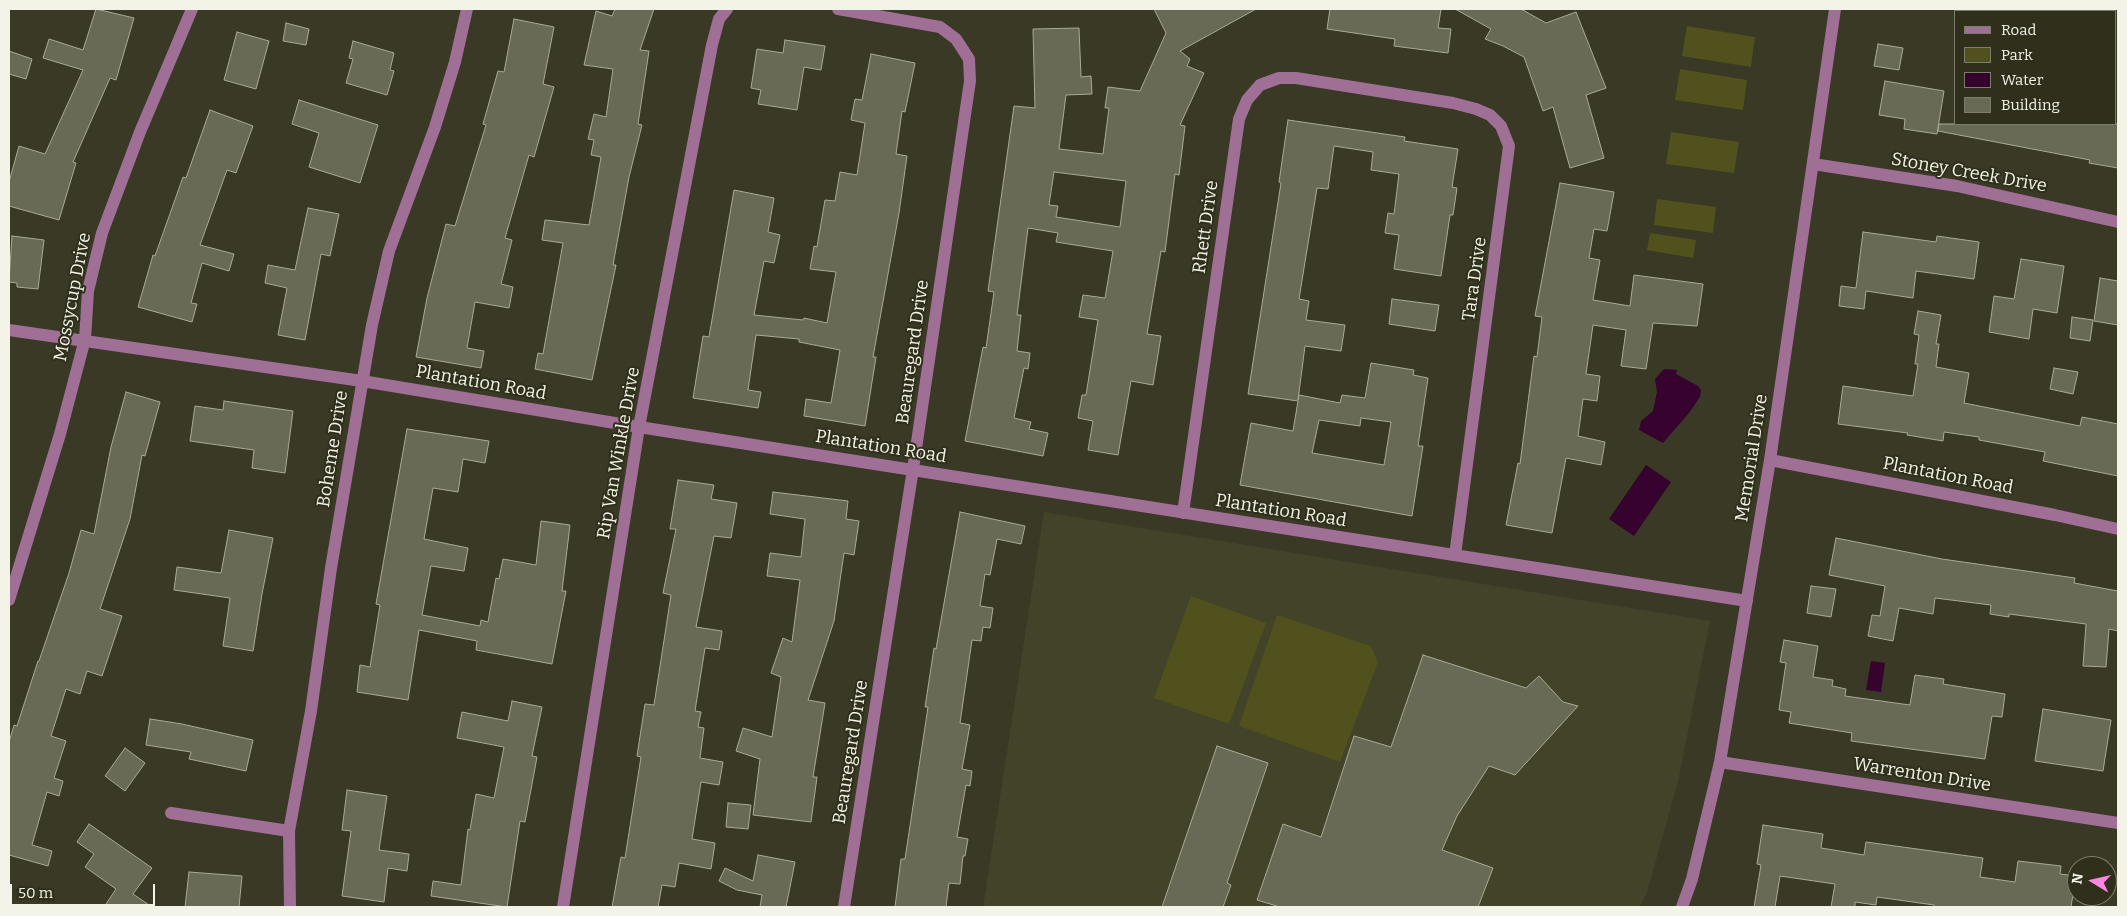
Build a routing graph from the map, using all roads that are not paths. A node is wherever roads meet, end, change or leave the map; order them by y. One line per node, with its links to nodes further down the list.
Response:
1 (192, 9): 10 (street, Mossycup Drive)
2 (467, 9): 11 (street, Boheme Drive)
3 (727, 9): 12 (street, Rip Van Winkle Drive)
4 (842, 9): 14 (street, Beauregard Drive)
5 (1835, 12): 7 (street, Memorial Drive)
6 (1391, 93): 15 (street, Rhett Drive); 17 (street, Tara Drive)
7 (1813, 164): 8 (street, Stoney Creek Drive); 13 (street, Memorial Drive)
8 (2118, 222)
9 (9, 330): 10 (street, Plantation Road)
10 (85, 339): 11 (street, Plantation Road); 18 (street, Mossycup Drive)
11 (362, 381): 12 (street, Plantation Road); 23 (street, Boheme Drive)
12 (639, 427): 14 (street, Plantation Road); 25 (street, Rip Van Winkle Drive)
13 (1770, 460): 16 (street, Plantation Road); 19 (street, Memorial Drive)
14 (913, 469): 15 (street, Plantation Road); 26 (street, Beauregard Drive)
15 (1183, 513): 17 (street, Plantation Road)
16 (2118, 529)
17 (1455, 555): 19 (street, Plantation Road)
18 (9, 600)
19 (1747, 601): 20 (street, Memorial Drive)
20 (1720, 762): 22 (street, Warrenton Drive); 27 (street, Memorial Drive)
21 (171, 813): 23 (street)
22 (2118, 823)
23 (289, 831): 24 (street, Boheme Drive)
24 (290, 907)
25 (563, 907)
26 (844, 907)
27 (1682, 907)

